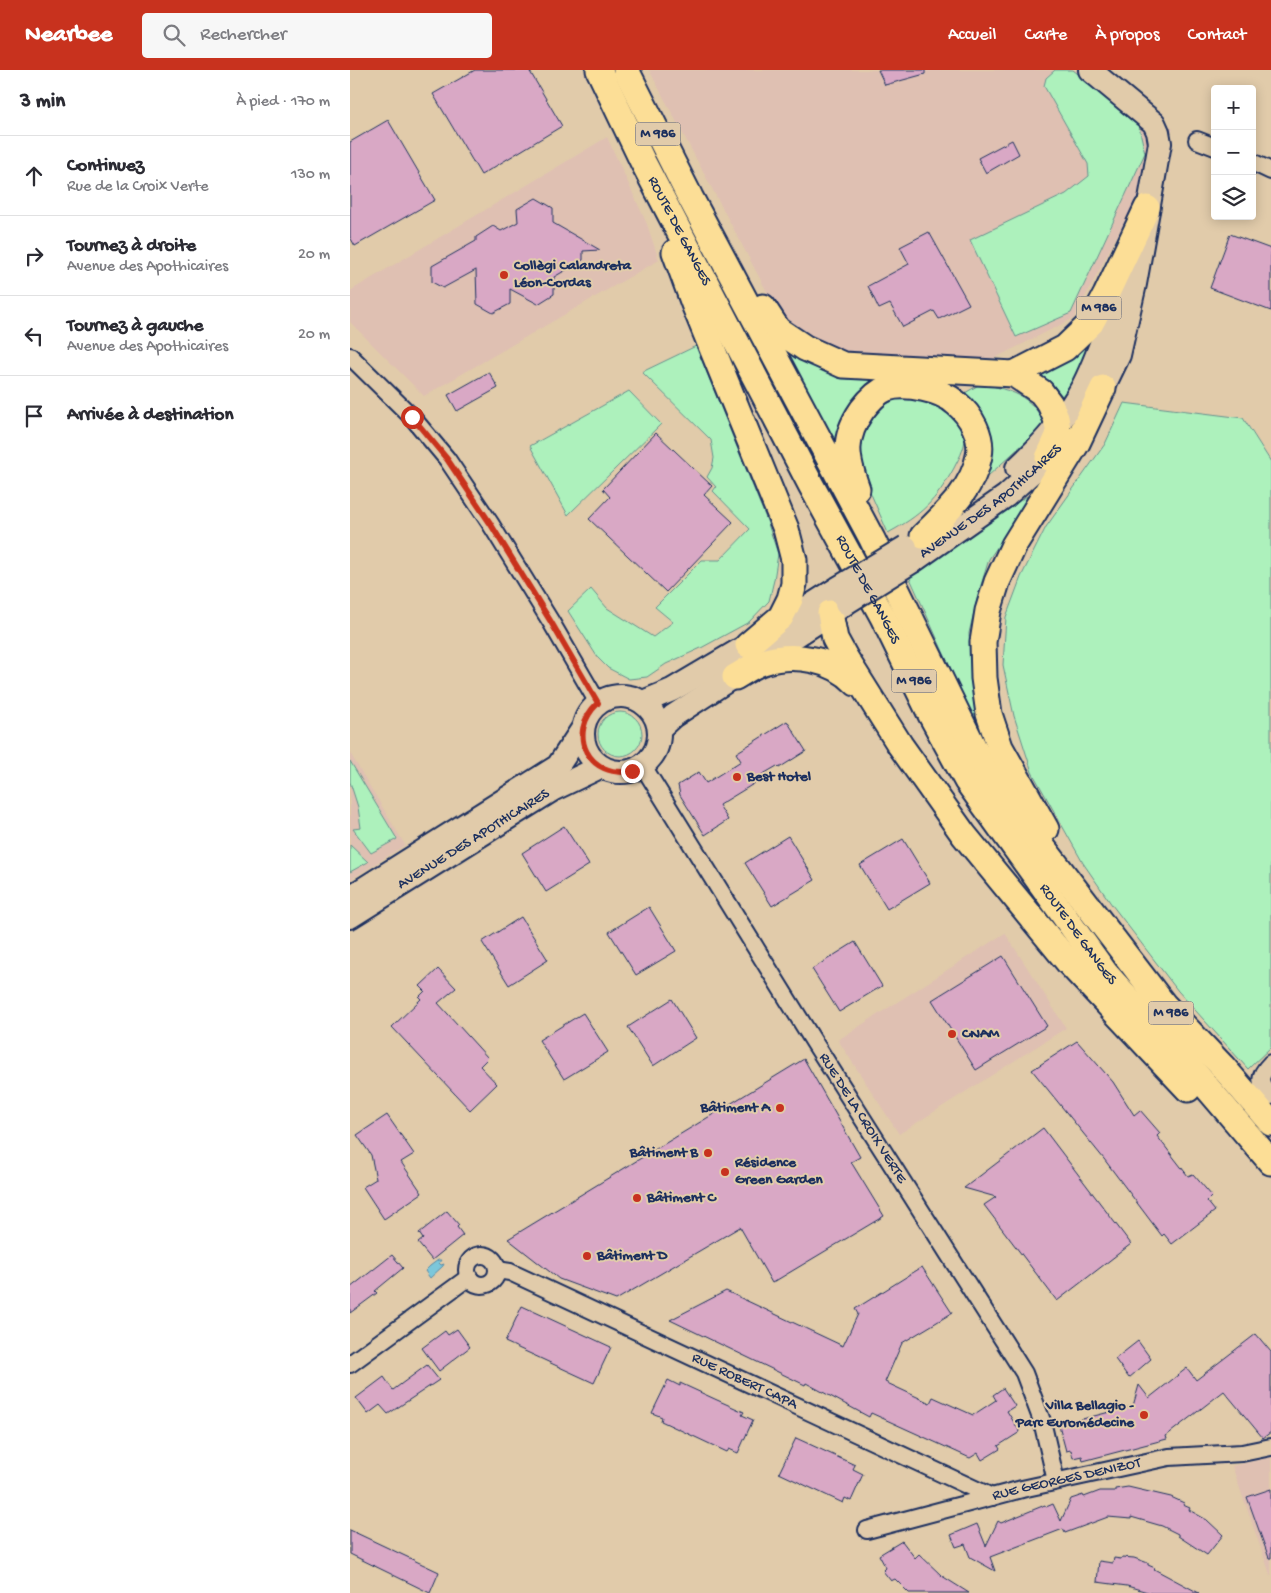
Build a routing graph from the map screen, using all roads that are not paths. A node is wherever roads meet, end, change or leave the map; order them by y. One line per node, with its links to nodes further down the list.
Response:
1 (599, 70): 6 (main road, ROUTE DE GANGES)
2 (626, 70): 9 (main road, ROUTE DE GANGES / M 986)
3 (1090, 70): 10 (street, AVENUE DES APOTHICAIRES)
4 (1197, 140): 5 (street)
5 (1211, 145)
6 (643, 162): 19 (main road, M 986); 34 (main road, ROUTE DE GANGES / M 986)
7 (1256, 164): 8 (street)
8 (1271, 171)
9 (690, 197): 12 (main road, M 986); 16 (main road, ROUTE DE GANGES / M 986)
10 (1148, 208): 12 (main road, M 986); 13 (street, AVENUE DES APOTHICAIRES); 14 (street, AVENUE DES APOTHICAIRES)
11 (350, 356): 23 (street)
12 (1014, 374): 14 (main road)
13 (1103, 388): 15 (street, AVENUE DES APOTHICAIRES); 28 (main road)
14 (1057, 424): 15 (main road); 17 (street, AVENUE DES APOTHICAIRES)
15 (1048, 458): 17 (street, AVENUE DES APOTHICAIRES)
16 (872, 539): 17 (main road, M 986); 28 (main road, ROUTE DE GANGES / M 986)
17 (914, 549): 18 (street, AVENUE DES APOTHICAIRES, bridge)
18 (839, 600): 19 (street, AVENUE DES APOTHICAIRES); 20 (street, AVENUE DES APOTHICAIRES); 21 (main road)
19 (748, 645): 22 (street, AVENUE DES APOTHICAIRES)
20 (736, 676): 21 (main road); 25 (street, AVENUE DES APOTHICAIRES)
21 (871, 699): 34 (main road, M 986)
22 (643, 702): 23 (street); 25 (street)
23 (598, 703): 24 (street, AVENUE DES APOTHICAIRES)
24 (582, 728): 27 (street); 29 (street, AVENUE DES APOTHICAIRES)
25 (659, 729): 26 (street)
26 (643, 766): 27 (street); 37 (street, RUE DE LA CROIX VERTE)
27 (600, 767): 30 (street, AVENUE DES APOTHICAIRES)
28 (1081, 895): 33 (main road, ROUTE DE GANGES / M 986)
29 (350, 897)
30 (350, 917)
31 (1271, 1063): 32 (street)
32 (1271, 1096)
33 (1271, 1123)
34 (1266, 1156)
35 (350, 1364): 38 (street, RUE ROBERT CAPA)
36 (1271, 1447): 37 (street, RUE GEORGES DENIZOT)
37 (1056, 1482): 38 (street, RUE GEORGES DENIZOT)
38 (992, 1497): 39 (street, RUE GEORGES DENIZOT)
39 (867, 1530)

